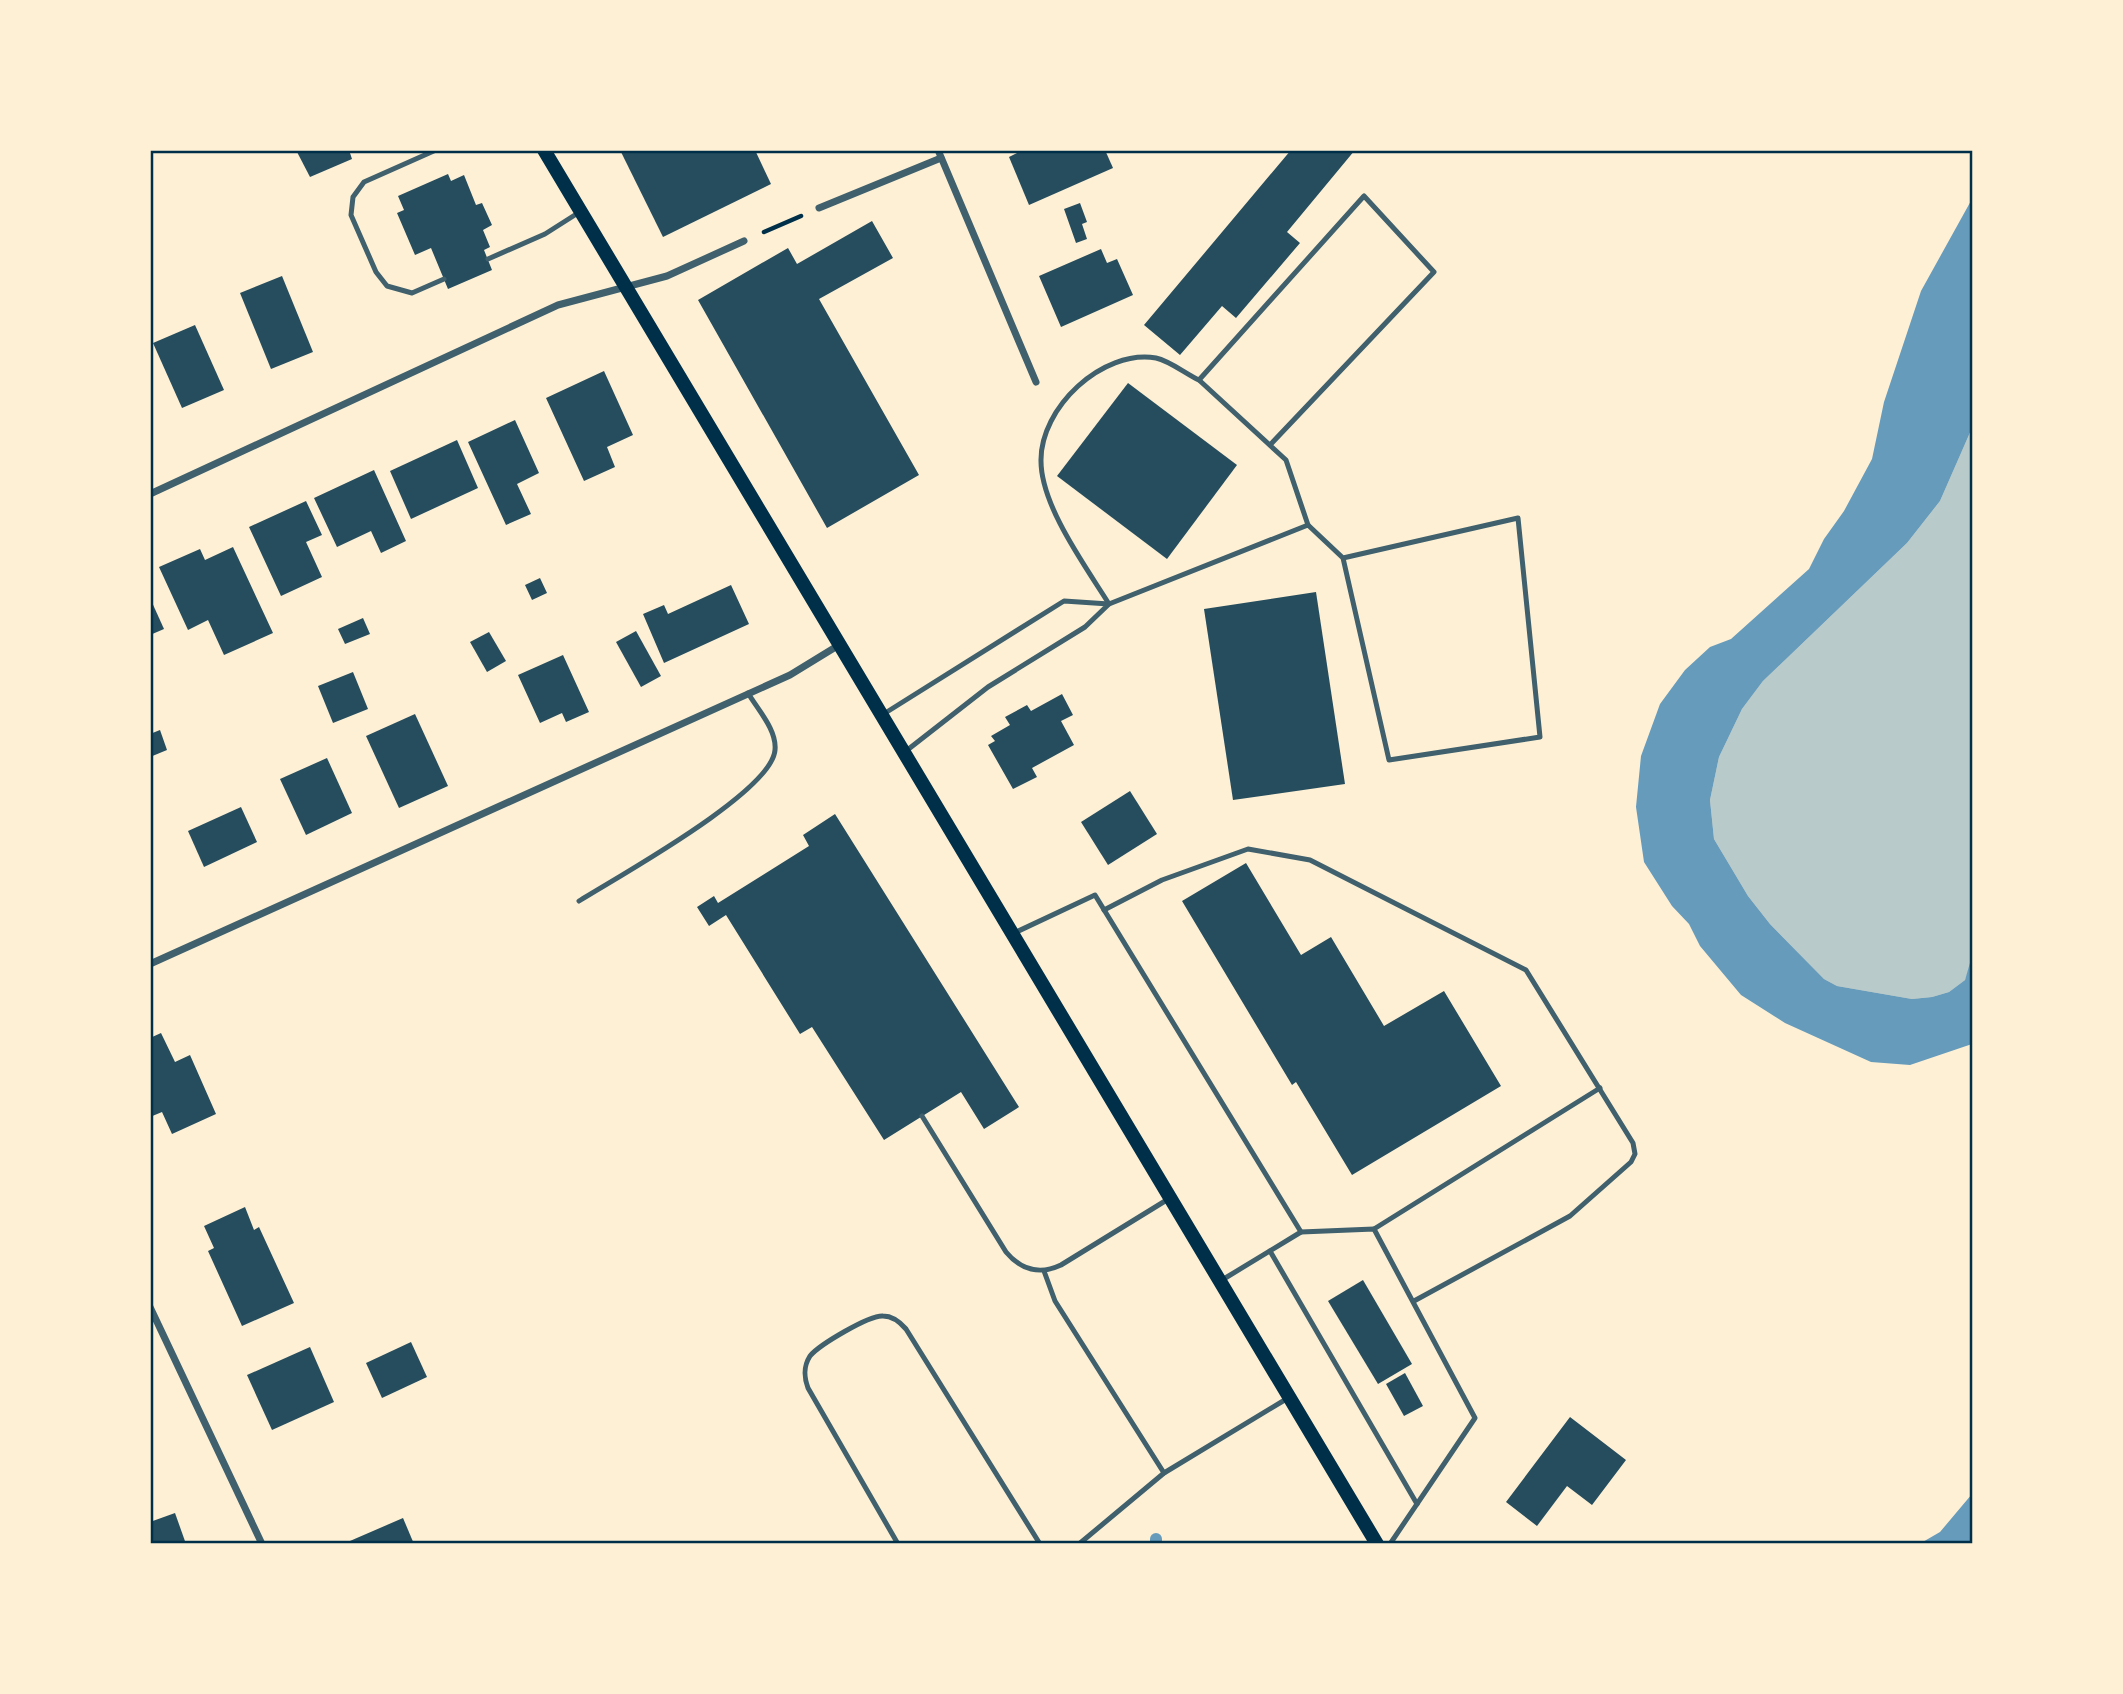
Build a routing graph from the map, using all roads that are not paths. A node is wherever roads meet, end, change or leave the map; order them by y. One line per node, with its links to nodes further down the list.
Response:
1 (436, 150): 8 (lane)
2 (544, 150): 5 (main road)
3 (939, 154): 4 (street); 11 (street)
4 (820, 208)
5 (581, 212): 7 (lane); 9 (main road)
6 (744, 241): 9 (street)
7 (488, 260)
8 (444, 279)
9 (626, 288): 13 (street); 17 (main road)
10 (1199, 380): 12 (lane); 12 (lane); 16 (lane)
11 (1036, 382)
12 (1270, 445): 14 (lane)
13 (150, 494)
14 (1308, 524): 15 (lane); 16 (lane)
15 (1343, 558): 15 (lane)
16 (1109, 604): 19 (lane); 20 (lane)
17 (839, 645): 18 (street); 19 (main road)
18 (748, 693): 21 (lane); 24 (street)
19 (881, 716): 20 (main road)
20 (903, 753): 23 (main road)
21 (579, 901)
22 (1104, 910): 23 (lane); 25 (lane); 29 (lane)
23 (1012, 934): 27 (main road)
24 (150, 964)
25 (1600, 1088): 28 (lane); 33 (lane)
26 (922, 1116): 31 (lane)
27 (1170, 1198): 31 (lane); 32 (main road)
28 (1374, 1229): 29 (lane); 33 (lane)
29 (1301, 1231): 30 (lane)
30 (1270, 1251): 32 (lane); 37 (lane)
31 (1044, 1271): 36 (lane)
32 (1220, 1282): 35 (main road)
33 (1413, 1301): 37 (lane)
34 (150, 1307): 38 (street)
35 (1288, 1398): 36 (lane); 42 (main road)
36 (1164, 1473): 41 (lane)
37 (1417, 1503): 43 (lane)
38 (262, 1544)
39 (898, 1544): 40 (lane)
40 (1040, 1544)
41 (1079, 1544)
42 (1377, 1544)
43 (1390, 1544)

